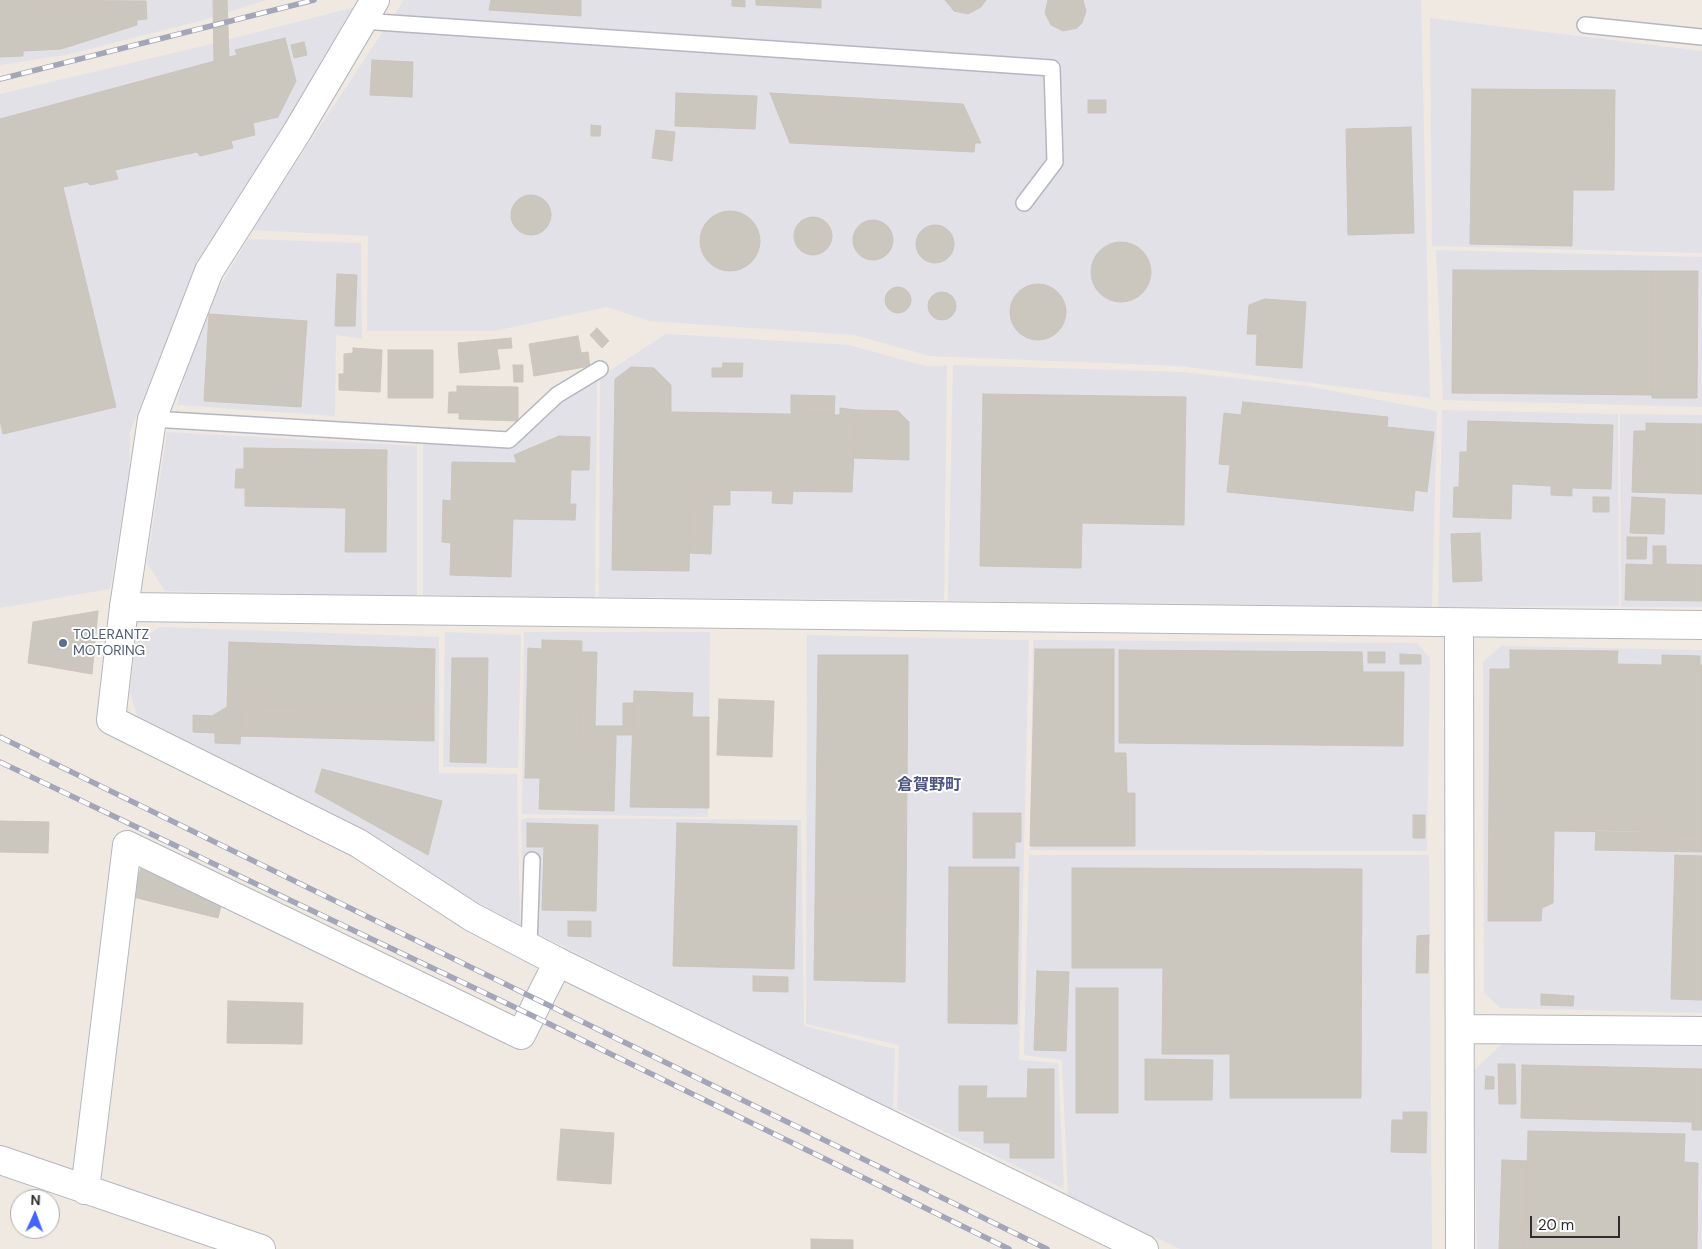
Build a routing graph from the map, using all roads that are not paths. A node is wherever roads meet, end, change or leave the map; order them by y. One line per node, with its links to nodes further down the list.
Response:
1 (369, 10): 4 (lane); 6 (street)
2 (1585, 25): 3 (lane)
3 (1702, 37)
4 (1024, 203)
5 (600, 369): 6 (lane)
6 (152, 419): 7 (street)
7 (124, 607): 8 (street); 11 (street)
8 (1459, 623): 9 (street); 13 (street)
9 (1702, 625)
10 (532, 860): 11 (lane)
11 (529, 947): 12 (street)
12 (558, 962): 16 (street); 18 (street)
13 (1461, 1029): 14 (street); 19 (street)
14 (1702, 1031)
15 (0, 1160): 16 (street)
16 (85, 1190): 17 (street)
17 (261, 1249)
18 (1144, 1249)
19 (1460, 1249)

